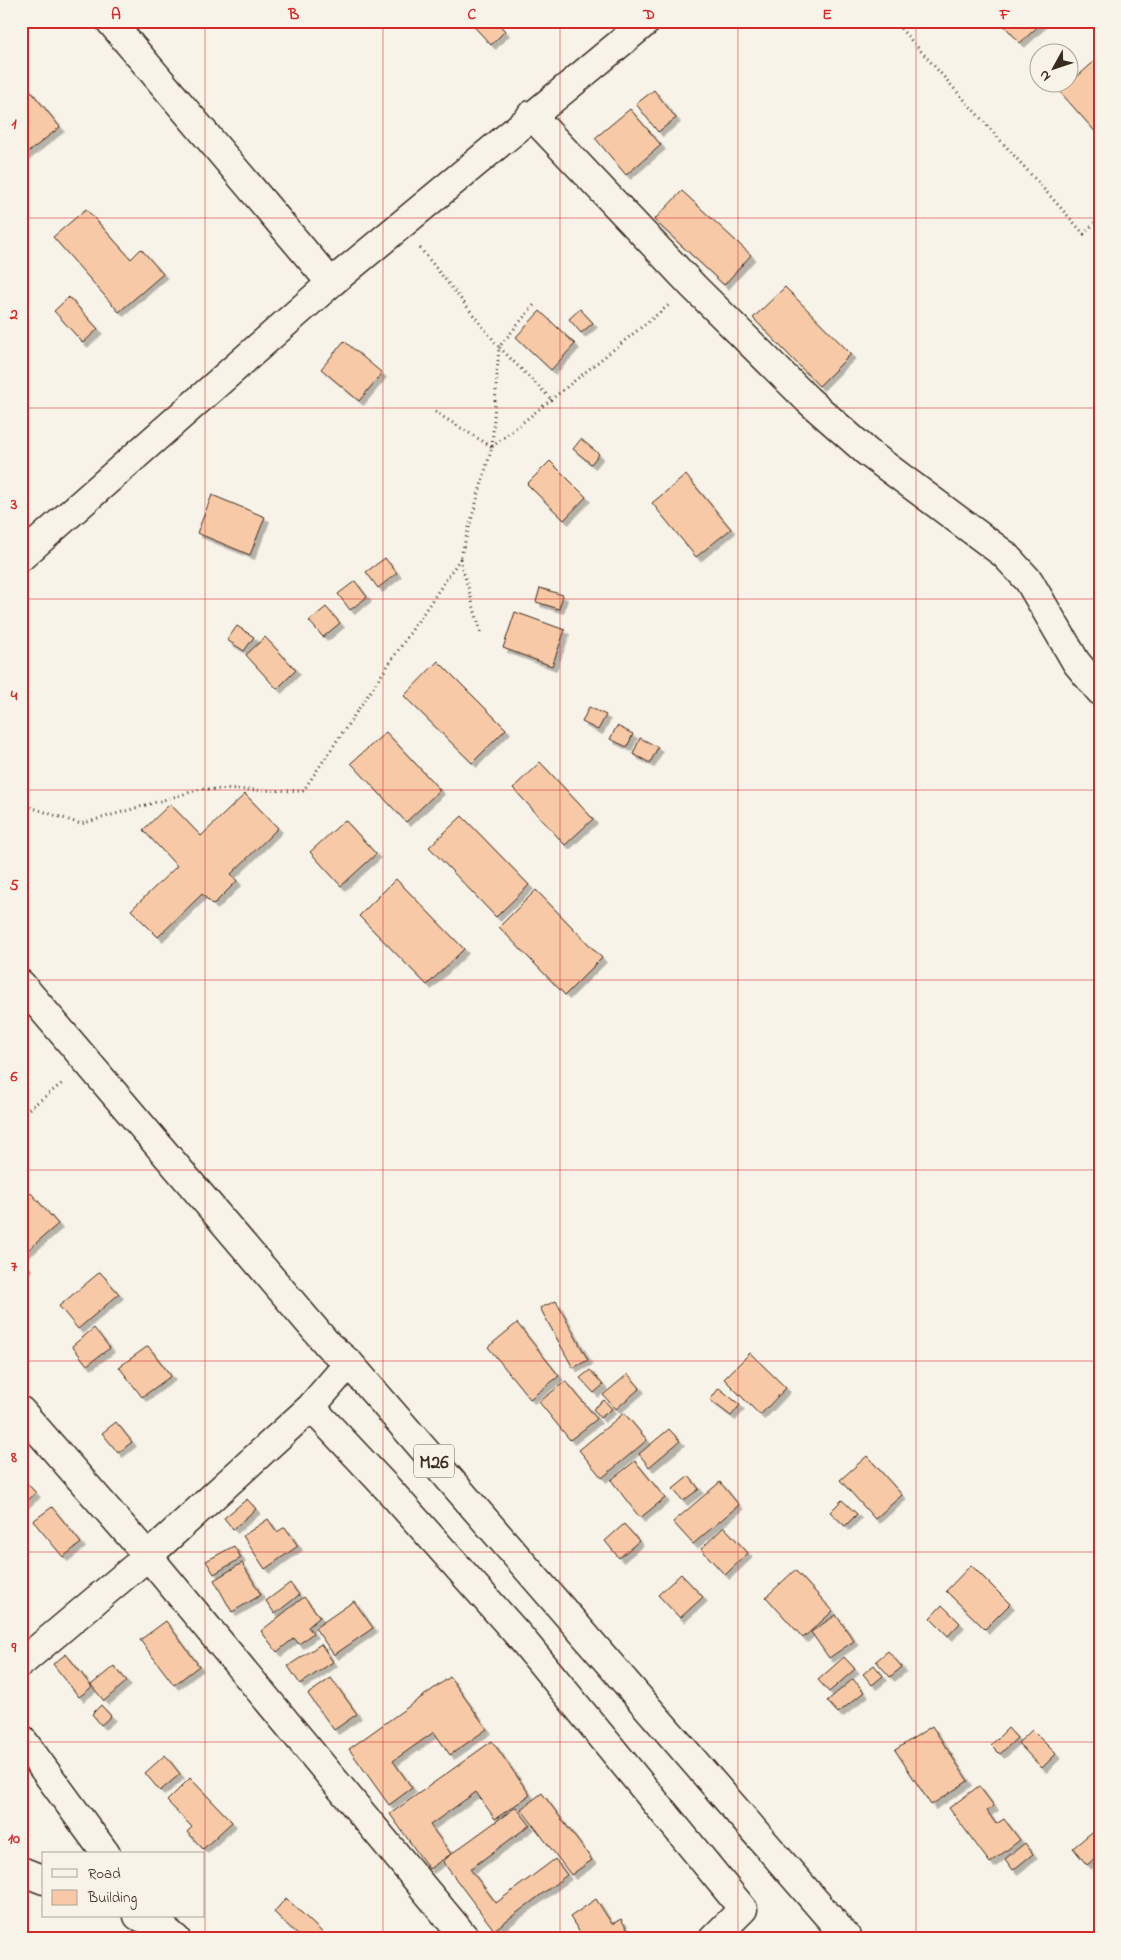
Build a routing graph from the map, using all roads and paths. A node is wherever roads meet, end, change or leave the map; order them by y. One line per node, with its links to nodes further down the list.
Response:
1 (110, 21): 7 (street)
2 (647, 21): 4 (street)
3 (894, 21): 5 (path)
4 (531, 115): 6 (street); 8 (street)
5 (1100, 216)
6 (401, 224): 7 (street); 10 (path)
7 (331, 283): 14 (street)
8 (693, 286): 11 (path); 17 (street)
9 (534, 305): 10 (path)
10 (499, 347): 11 (path); 13 (path)
11 (551, 400): 13 (path)
12 (435, 412): 13 (path)
13 (492, 447): 15 (path)
14 (21, 557)
15 (460, 559): 16 (path); 18 (path)
16 (480, 633)
17 (1100, 691)
18 (21, 804)
19 (21, 984): 20 (street, M26)
20 (88, 1062): 21 (path); 22 (street, M26)
21 (21, 1115)
22 (349, 1364): 23 (street); 33 (street, M26)
23 (311, 1407): 25 (street); 32 (street)
24 (21, 1411): 25 (street)
25 (148, 1556): 26 (street); 31 (street)
26 (21, 1664)
27 (21, 1738): 28 (street)
28 (105, 1852)
29 (21, 1871): 30 (street)
30 (42, 1879)
31 (466, 1939)
32 (714, 1939)
33 (848, 1939)

